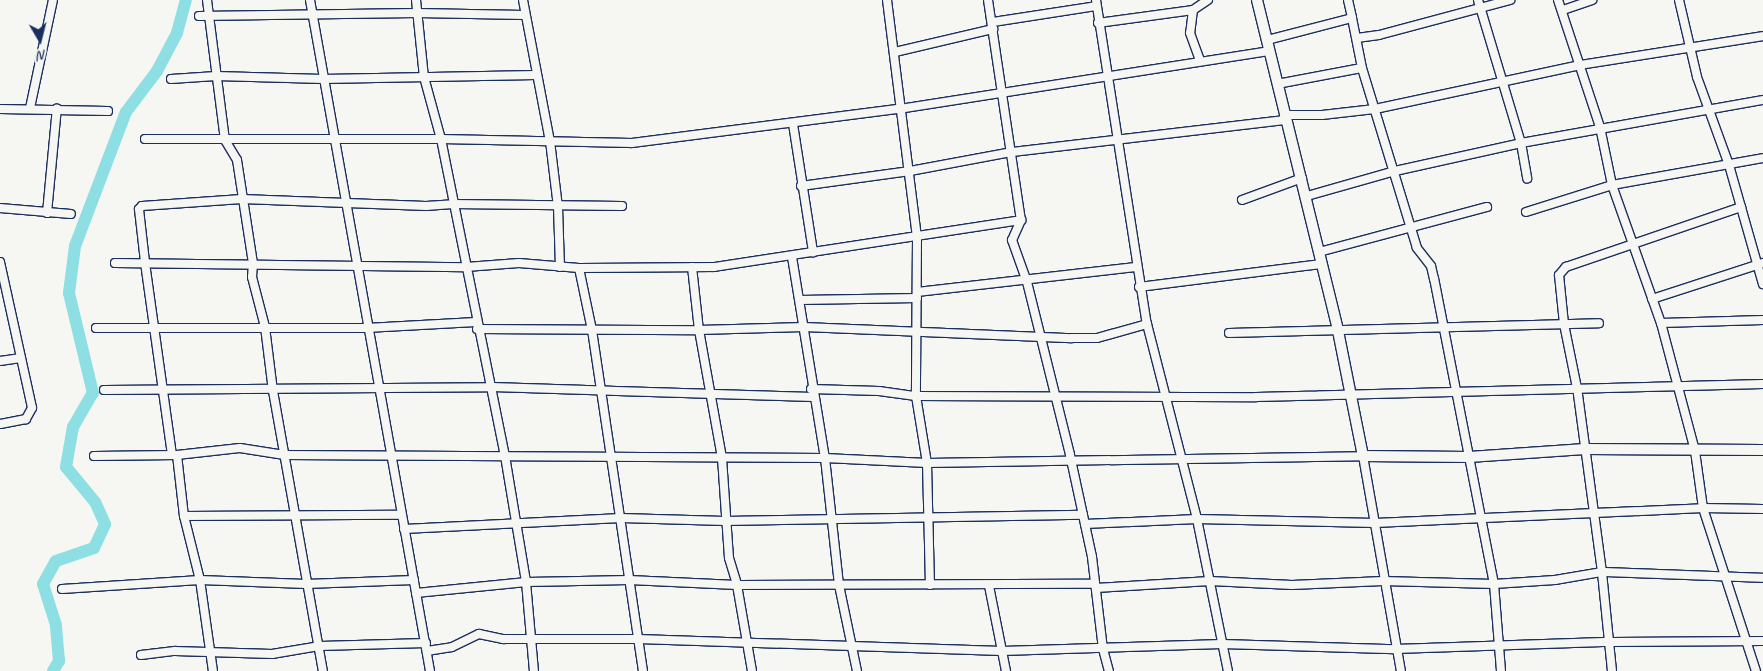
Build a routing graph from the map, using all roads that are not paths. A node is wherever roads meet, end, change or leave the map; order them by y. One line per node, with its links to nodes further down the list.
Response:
1 (54, 0): 46 (street)
2 (207, 0): 21 (street)
3 (310, 0): 20 (street)
4 (416, 0): 19 (street)
5 (522, 0): 22 (street)
6 (887, 0): 32 (street)
7 (988, 0): 26 (street)
8 (1208, 0): 17 (street)
9 (1257, 0): 29 (street)
10 (1348, 0): 24 (street)
11 (1510, 0): 16 (street)
12 (1558, 0): 18 (street)
13 (1592, 0): 18 (street)
14 (1679, 0): 30 (street)
15 (1096, 3): 25 (street); 26 (street)
16 (1478, 4): 28 (street); 42 (street)
17 (1193, 10): 25 (street); 33 (street)
18 (1563, 10): 34 (street)
19 (417, 13): 20 (street); 22 (street); 39 (street)
20 (311, 14): 21 (street); 41 (street)
21 (209, 15): 23 (street); 37 (street)
22 (524, 15): 38 (street)
23 (199, 16)
24 (1352, 18): 28 (street); 29 (street)
25 (1098, 23): 36 (street)
26 (993, 25): 32 (street); 44 (street)
27 (1763, 36): 30 (street)
28 (1357, 38): 35 (street)
29 (1267, 40): 31 (street)
30 (1689, 49): 34 (street); 48 (street)
31 (1269, 51): 33 (street); 43 (street)
32 (895, 52): 50 (street)
33 (1200, 61): 36 (street)
34 (1580, 66): 42 (street); 55 (street)
35 (1362, 68): 43 (street); 51 (street)
36 (1106, 75): 44 (street); 61 (street)
37 (216, 76): 40 (street); 41 (street); 58 (street)
38 (536, 76): 39 (street); 60 (street)
39 (424, 77): 41 (street); 57 (street)
40 (171, 79)
41 (323, 79): 59 (street)
42 (1502, 81): 51 (street); 62 (street)
43 (1277, 84): 53 (street)
44 (1002, 92): 50 (street); 63 (street)
45 (1763, 100): 48 (street)
46 (30, 108): 47 (street); 49 (street)
47 (57, 108): 52 (street); 82 (street)
48 (1709, 108): 55 (street); 65 (street)
49 (0, 109)
50 (899, 109): 54 (street); 66 (street)
51 (1375, 109): 53 (street); 67 (street)
52 (108, 111)
53 (1285, 117): 61 (street); 68 (street)
54 (793, 124): 60 (street); 71 (street)
55 (1600, 127): 62 (street); 70 (street)
56 (144, 139): 58 (street)
57 (441, 139): 59 (street); 60 (street); 76 (street)
58 (225, 140): 59 (street); 73 (street)
59 (334, 140): 75 (street)
60 (550, 141): 78 (street)
61 (1118, 141): 63 (street); 102 (street)
62 (1521, 143): 67 (street); 69 (street)
63 (1012, 152): 66 (street); 85 (street)
64 (1763, 158): 65 (street)
65 (1729, 165): 70 (street); 80 (street)
66 (910, 171): 71 (street); 87 (street)
67 (1395, 171): 72 (street); 86 (street)
68 (1302, 178): 72 (street); 74 (street)
69 (1527, 178)
70 (1612, 185): 83 (street); 88 (street)
71 (801, 186): 89 (street)
72 (1306, 196): 90 (street)
73 (242, 199): 75 (street); 93 (street); 95 (street)
74 (1242, 200)
75 (346, 201): 76 (street); 96 (street)
76 (454, 204): 78 (street); 99 (street)
77 (622, 206): 78 (street)
78 (558, 207): 100 (street)
79 (1487, 207): 86 (street)
80 (1741, 207): 88 (street); 98 (street)
81 (0, 208): 82 (street)
82 (47, 212): 84 (street)
83 (1526, 212)
84 (71, 214)
85 (1021, 220): 87 (street); 104 (street)
86 (1412, 229): 90 (street); 116 (street)
87 (917, 238): 89 (street); 107 (street)
88 (1631, 245): 108 (street); 114 (street)
89 (813, 252): 91 (street)
90 (1319, 252): 97 (street)
91 (792, 257): 101 (street); 109 (street)
92 (0, 262): 128 (street)
93 (145, 262): 94 (street); 95 (street); 120 (street)
94 (115, 263)
95 (253, 263): 96 (street); 117 (street)
96 (357, 264): 99 (street); 121 (street)
97 (1322, 264): 106 (street); 124 (street)
98 (1760, 264): 105 (street); 108 (street)
99 (466, 267): 100 (street); 115 (street)
100 (560, 267): 103 (street)
101 (692, 267): 103 (street); 123 (street)
102 (1136, 267): 104 (street); 106 (street)
103 (578, 268): 122 (street)
104 (1027, 282): 107 (street); 127 (street)
105 (1763, 284)
106 (1139, 287): 113 (street)
107 (917, 295): 109 (street); 125 (street)
108 (1652, 299): 112 (street)
109 (800, 300): 118 (street)
110 (1763, 320): 112 (street)
111 (1599, 323): 114 (street)
112 (1661, 323): 132 (street)
113 (1146, 324): 127 (street); 144 (street)
114 (1564, 324): 116 (street); 134 (street)
115 (477, 325): 121 (street); 122 (street); 131 (street)
116 (1444, 326): 124 (street); 138 (street)
117 (265, 327): 120 (street); 121 (street); 139 (street)
118 (804, 327): 123 (street); 125 (street); 140 (street)
119 (96, 328): 120 (street)
120 (155, 328): 137 (street)
121 (366, 328): 133 (street)
122 (592, 330): 123 (street); 135 (street)
123 (698, 330): 142 (street)
124 (1338, 331): 126 (street); 141 (street)
125 (916, 333): 127 (street); 143 (street)
126 (1229, 333)
127 (1040, 337): 145 (street)
128 (21, 358): 129 (street); 146 (street)
129 (0, 361)
130 (1763, 384): 132 (street)
131 (492, 387): 133 (street); 135 (street); 154 (street)
132 (1676, 387): 134 (street); 149 (street)
133 (378, 388): 139 (street); 156 (street)
134 (1578, 388): 138 (street); 147 (street)
135 (599, 389): 142 (street); 152 (street)
136 (104, 390): 137 (street)
137 (163, 390): 139 (street); 150 (street)
138 (1454, 390): 141 (street); 158 (street)
139 (273, 391): 151 (street)
140 (812, 393): 142 (street); 143 (street); 160 (street)
141 (1349, 393): 144 (street); 155 (street)
142 (709, 394): 159 (street)
143 (916, 396): 145 (street); 162 (street)
144 (1165, 396): 145 (street); 157 (street)
145 (1055, 397): 161 (street)
146 (0, 424)
147 (1585, 449): 149 (street); 158 (street); 165 (street)
148 (1763, 450): 149 (street)
149 (1695, 451): 163 (street)
150 (174, 455): 151 (street); 153 (street); 168 (street)
151 (284, 455): 156 (street); 166 (street)
152 (611, 455): 154 (street); 159 (street); 170 (street)
153 (94, 456)
154 (505, 456): 156 (street); 175 (street)
155 (1363, 456): 157 (street); 158 (street); 177 (street)
156 (393, 457): 167 (street)
157 (1180, 457): 161 (street); 172 (street)
158 (1469, 457): 173 (street)
159 (722, 458): 160 (street); 176 (street)
160 (825, 458): 162 (street); 174 (street)
161 (1071, 460): 162 (street); 169 (street)
162 (927, 463): 171 (street)
163 (1703, 508): 164 (street); 165 (street); 181 (street)
164 (1763, 509)
165 (1593, 512): 173 (street); 180 (street)
166 (296, 515): 167 (street); 168 (street); 189 (street)
167 (401, 515): 179 (street)
168 (184, 516): 183 (street)
169 (1083, 516): 171 (street); 178 (street)
170 (621, 518): 175 (street); 176 (street); 185 (street)
171 (929, 518): 174 (street); 193 (street)
172 (1197, 519): 177 (street); 178 (street); 186 (street)
173 (1481, 519): 177 (street); 192 (street)
174 (833, 520): 176 (street); 191 (street)
175 (515, 521): 179 (street); 188 (street)
176 (725, 521): 190 (street)
177 (1375, 523): 187 (street)
178 (1085, 524): 195 (street)
179 (404, 529): 184 (street)
180 (1602, 572): 181 (street); 192 (street); 201 (street)
181 (1724, 577): 182 (street); 202 (street)
182 (1763, 578)
183 (200, 580): 189 (street); 196 (street); 212 (street)
184 (414, 580): 189 (street); 197 (street)
185 (629, 580): 188 (street); 190 (street); 198 (street)
186 (1210, 581): 187 (street); 195 (street); 204 (street)
187 (1383, 581): 192 (street); 210 (street)
188 (526, 582): 197 (street); 199 (street)
189 (306, 584): 205 (street)
190 (737, 584): 191 (street); 203 (street)
191 (839, 584): 193 (street); 206 (street)
192 (1494, 584): 208 (street)
193 (930, 585): 194 (street)
194 (989, 586): 195 (street); 211 (street)
195 (1095, 586): 209 (street)
196 (62, 589)
197 (416, 592): 207 (street)
198 (638, 639): 199 (street); 203 (street); 218 (street)
199 (533, 640): 207 (street); 217 (street)
200 (1763, 641): 202 (street)
201 (1611, 642): 202 (street); 208 (street); 226 (street)
202 (1748, 642): 227 (street)
203 (748, 644): 206 (street); 219 (street)
204 (1222, 644): 209 (street); 210 (street); 223 (street)
205 (320, 646): 207 (street); 212 (street); 215 (street)
206 (854, 646): 211 (street); 220 (street)
207 (426, 647): 216 (street)
208 (1498, 648): 210 (street); 225 (street)
209 (1103, 649): 211 (street); 222 (street)
210 (1395, 649): 224 (street)
211 (1002, 650): 221 (street)
212 (210, 652): 213 (street); 214 (street)
213 (141, 655)
214 (212, 671)
215 (323, 671)
216 (430, 671)
217 (534, 671)
218 (643, 671)
219 (752, 671)
220 (857, 671)
221 (1006, 671)
222 (1109, 671)
223 (1228, 671)
224 (1401, 671)
225 (1502, 671)
226 (1612, 671)
227 (1756, 671)

